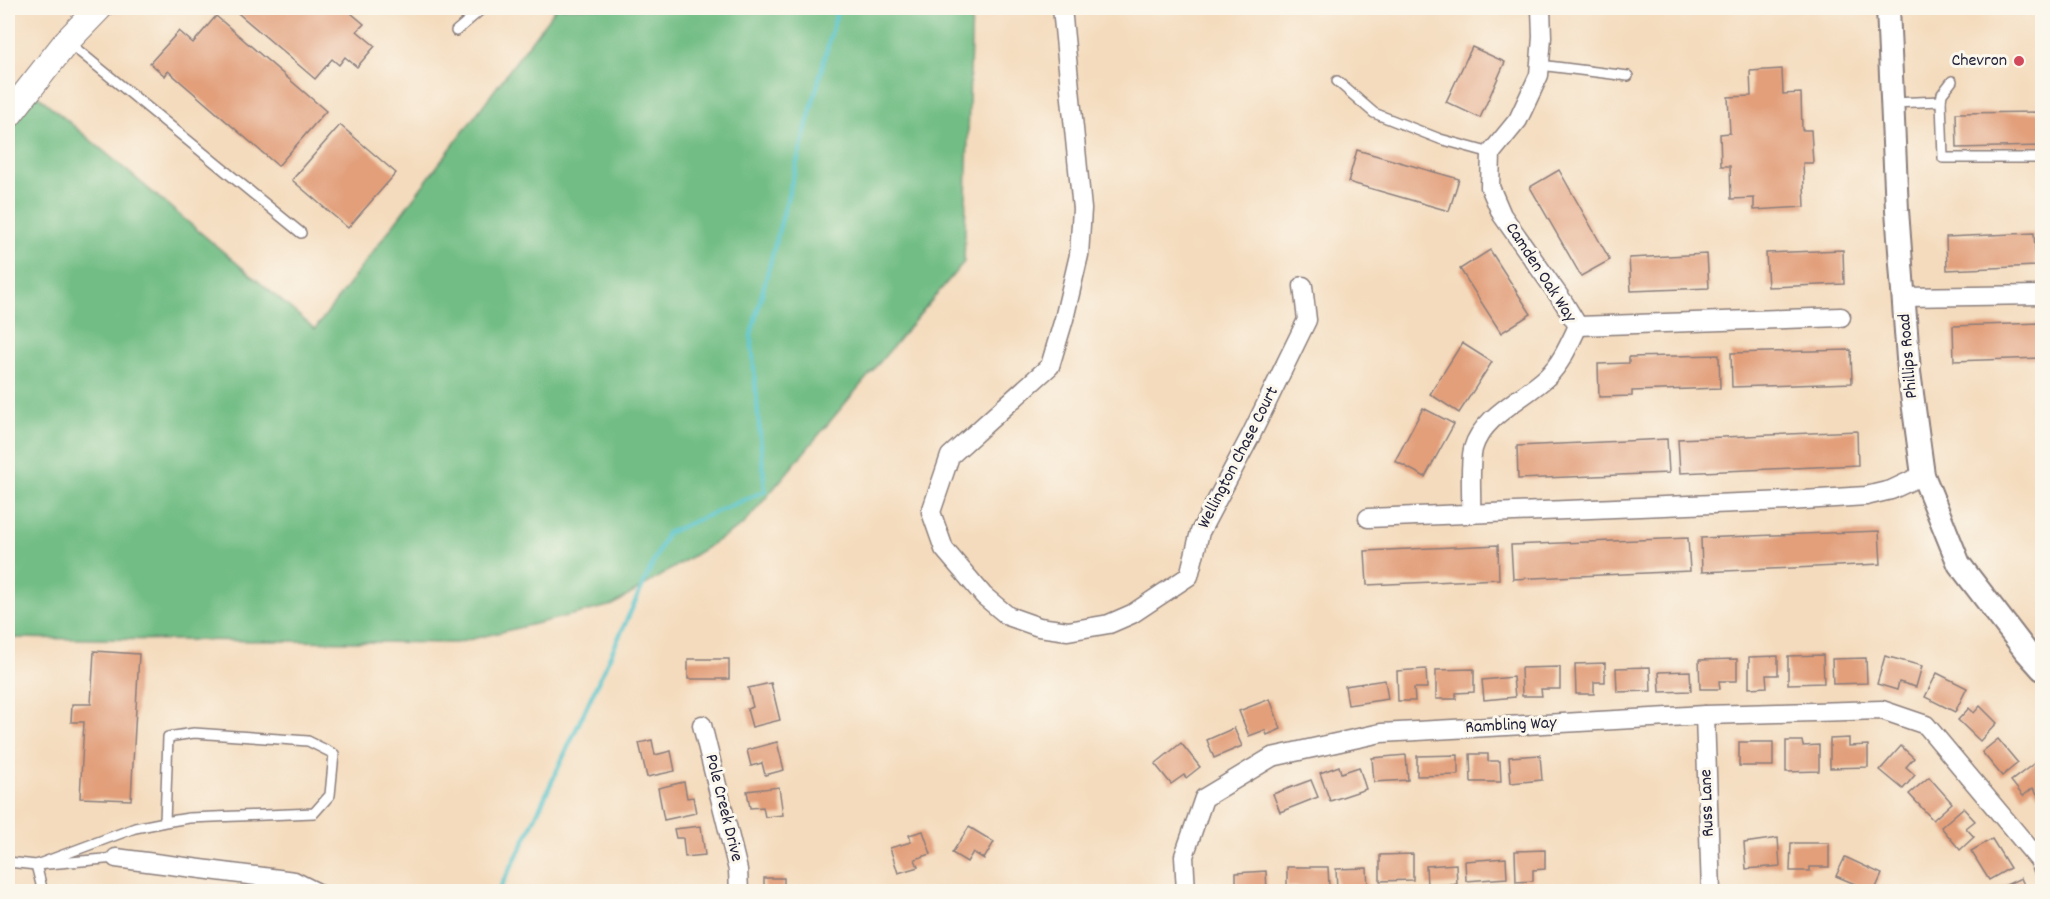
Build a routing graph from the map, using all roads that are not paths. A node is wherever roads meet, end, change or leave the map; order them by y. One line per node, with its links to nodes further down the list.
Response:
1 (99, 8): 7 (main road)
2 (483, 8): 6 (lane)
3 (1062, 8): 18 (street, Wellington Chase Court)
4 (1541, 8): 8 (street)
5 (1888, 8): 13 (street, Phillips Road)
6 (456, 31)
7 (67, 42): 14 (main road); 17 (lane)
8 (1540, 65): 9 (lane); 15 (street)
9 (1628, 76)
10 (1337, 81): 15 (lane)
11 (1952, 81): 12 (lane)
12 (1941, 101): 13 (lane); 16 (lane)
13 (1892, 103): 20 (street, Phillips Road)
14 (8, 116)
15 (1491, 153): 22 (street, Camden Oak Way)
16 (2043, 158)
17 (301, 233)
18 (1303, 286)
19 (2043, 295): 20 (street)
20 (1904, 297): 23 (street, Phillips Road)
21 (1841, 317): 22 (street)
22 (1578, 326): 24 (street, Camden Oak Way)
23 (1923, 475): 24 (street); 26 (street, Phillips Road)
24 (1471, 514): 25 (street)
25 (1368, 518)
26 (2043, 669)
27 (1705, 715): 33 (street, Rambling Way); 37 (street, Rambling Way); 38 (street, Russ Lane)
28 (702, 725): 36 (street, Pole Creek Drive)
29 (165, 822): 29 (lane); 32 (lane)
30 (116, 858): 32 (lane); 35 (street)
31 (8, 862): 32 (lane)
32 (36, 865): 34 (lane)
33 (2043, 867)
34 (43, 891)
35 (316, 891)
36 (739, 891)
37 (1186, 891)
38 (1711, 891)

